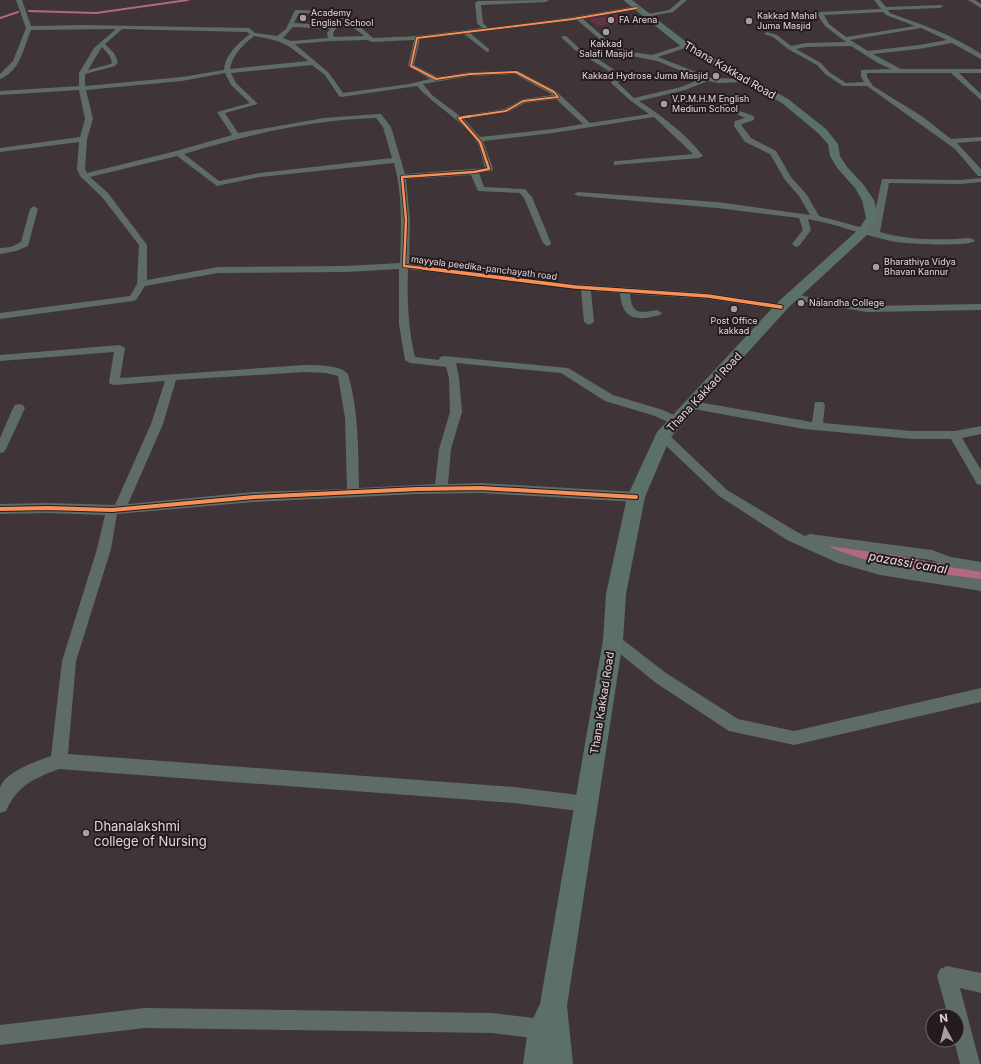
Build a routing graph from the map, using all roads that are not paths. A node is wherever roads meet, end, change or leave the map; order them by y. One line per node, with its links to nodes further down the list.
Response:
1 (19, 0): 16 (street)
2 (546, 0): 18 (street)
3 (627, 0): 11 (main road, Thana Kakkad Road)
4 (684, 0): 11 (street)
5 (877, 0): 9 (street)
6 (972, 0): 8 (street)
7 (940, 6): 9 (street)
8 (981, 6)
9 (884, 10): 15 (street); 27 (street)
10 (317, 11): 13 (street); 14 (street); 24 (street)
11 (641, 11): 12 (street); 32 (main road, Thana Kakkad Road)
12 (578, 18): 18 (street); 35 (street)
13 (292, 24): 14 (street); 23 (street)
14 (307, 25): 26 (street)
15 (920, 27): 27 (street); 28 (street)
16 (29, 28): 17 (street); 46 (street)
17 (120, 28): 20 (street); 30 (street)
18 (487, 30): 19 (street)
19 (466, 32): 25 (street); 34 (street)
20 (253, 34): 23 (street); 41 (street)
21 (767, 34): 33 (street)
22 (564, 37): 39 (street)
23 (278, 38): 29 (street)
24 (370, 38): 25 (street); 26 (street)
25 (418, 38): 47 (street)
26 (331, 39): 29 (street)
27 (845, 39): 31 (street)
28 (950, 41): 36 (street); 38 (street)
29 (290, 43): 40 (street)
30 (102, 44): 45 (street); 45 (street)
31 (853, 44): 33 (street); 36 (street)
32 (686, 46): 37 (street); 49 (main road, Thana Kakkad Road)
33 (790, 48): 51 (street)
34 (487, 50)
35 (630, 52): 37 (street); 39 (street)
36 (868, 53): 44 (street)
37 (653, 57): 48 (street)
38 (981, 57)
39 (592, 59): 56 (street)
40 (312, 63): 41 (street); 50 (street)
41 (228, 71): 52 (street); 61 (street)
42 (953, 71): 43 (street); 44 (street); 55 (street)
43 (981, 71)
44 (901, 72): 51 (street)
45 (82, 73): 52 (street)
46 (0, 77)
47 (436, 79): 50 (street); 54 (street)
48 (706, 79): 49 (street); 56 (street)
49 (745, 80): 79 (main road, Thana Kakkad Road)
50 (418, 83): 59 (street)
51 (870, 84): 65 (street)
52 (82, 87): 53 (street); 62 (street)
53 (0, 93)
54 (558, 97): 59 (street); 60 (street)
55 (981, 98)
56 (633, 100): 58 (street)
57 (722, 102): 78 (street)
58 (656, 115): 60 (street); 69 (street)
59 (459, 118): 63 (street)
60 (588, 125): 63 (street)
61 (236, 136): 67 (street); 68 (street, mayyala peedika-panchayath road)
62 (83, 139): 66 (street); 72 (street)
63 (478, 139): 70 (street)
64 (981, 139): 65 (street)
65 (949, 141): 71 (street)
66 (0, 150)
67 (178, 153): 68 (street); 72 (street)
68 (396, 160): 73 (street, mayyala peedika-panchayath road)
69 (617, 163)
70 (474, 172): 73 (street); 82 (street)
71 (981, 174)
72 (84, 176): 86 (street)
73 (402, 177): 85 (street, mayyala peedika-panchayath road)
74 (981, 180): 80 (street)
75 (578, 194): 77 (street)
76 (34, 209): 84 (street)
77 (803, 216): 78 (street); 83 (street)
78 (816, 218): 79 (street)
79 (864, 231): 80 (street); 89 (main road, Thana Kakkad Road)
80 (875, 234): 81 (street)
81 (971, 241)
82 (547, 243)
83 (796, 244)
84 (0, 251)
85 (404, 266): 86 (street); 87 (street, mayyala peedika-panchayath road); 95 (street)
86 (142, 284): 92 (street)
87 (586, 288): 88 (street, mayyala peedika-panchayath road); 93 (street)
88 (625, 290): 89 (street, mayyala peedika-panchayath road); 91 (street)
89 (786, 302): 90 (street, mayyala peedika-panchayath road); 97 (main road, Thana Kakkad Road)
90 (981, 307)
91 (657, 313)
92 (0, 316)
93 (589, 322)
94 (0, 358): 96 (street)
95 (451, 364): 100 (street); 107 (street)
96 (172, 377): 108 (street); 111 (street)
97 (692, 405): 100 (main road, Thana Kakkad Road); 101 (street)
98 (819, 405): 101 (street)
99 (19, 408): 105 (street)
100 (676, 421): 104 (main road, Thana Kakkad Road)
101 (817, 426): 103 (street)
102 (981, 430): 103 (street)
103 (955, 435): 106 (street)
104 (663, 436): 109 (main road, Thana Kakkad Road); 112 (street)
105 (0, 449)
106 (981, 481)
107 (441, 489): 108 (street); 109 (street)
108 (353, 493): 111 (street)
109 (636, 497): 117 (main road, Thana Kakkad Road)
110 (0, 509): 111 (street)
111 (116, 510): 119 (street)
112 (792, 536): 113 (street); 116 (street)
113 (932, 555): 114 (street); 115 (street)
114 (981, 559)
115 (981, 567)
116 (981, 585)
117 (613, 640): 118 (street); 120 (main road, Thana Kakkad Road)
118 (981, 695)
119 (59, 762): 120 (street); 121 (street)
120 (586, 804): 123 (main road, Thana Kakkad Road)
121 (0, 805)
122 (981, 983): 127 (street)
123 (548, 1017): 124 (street); 125 (main road); 126 (main road, Thana Kakkad Road)
124 (0, 1035)
125 (537, 1064)
126 (559, 1064)
127 (970, 1064)

